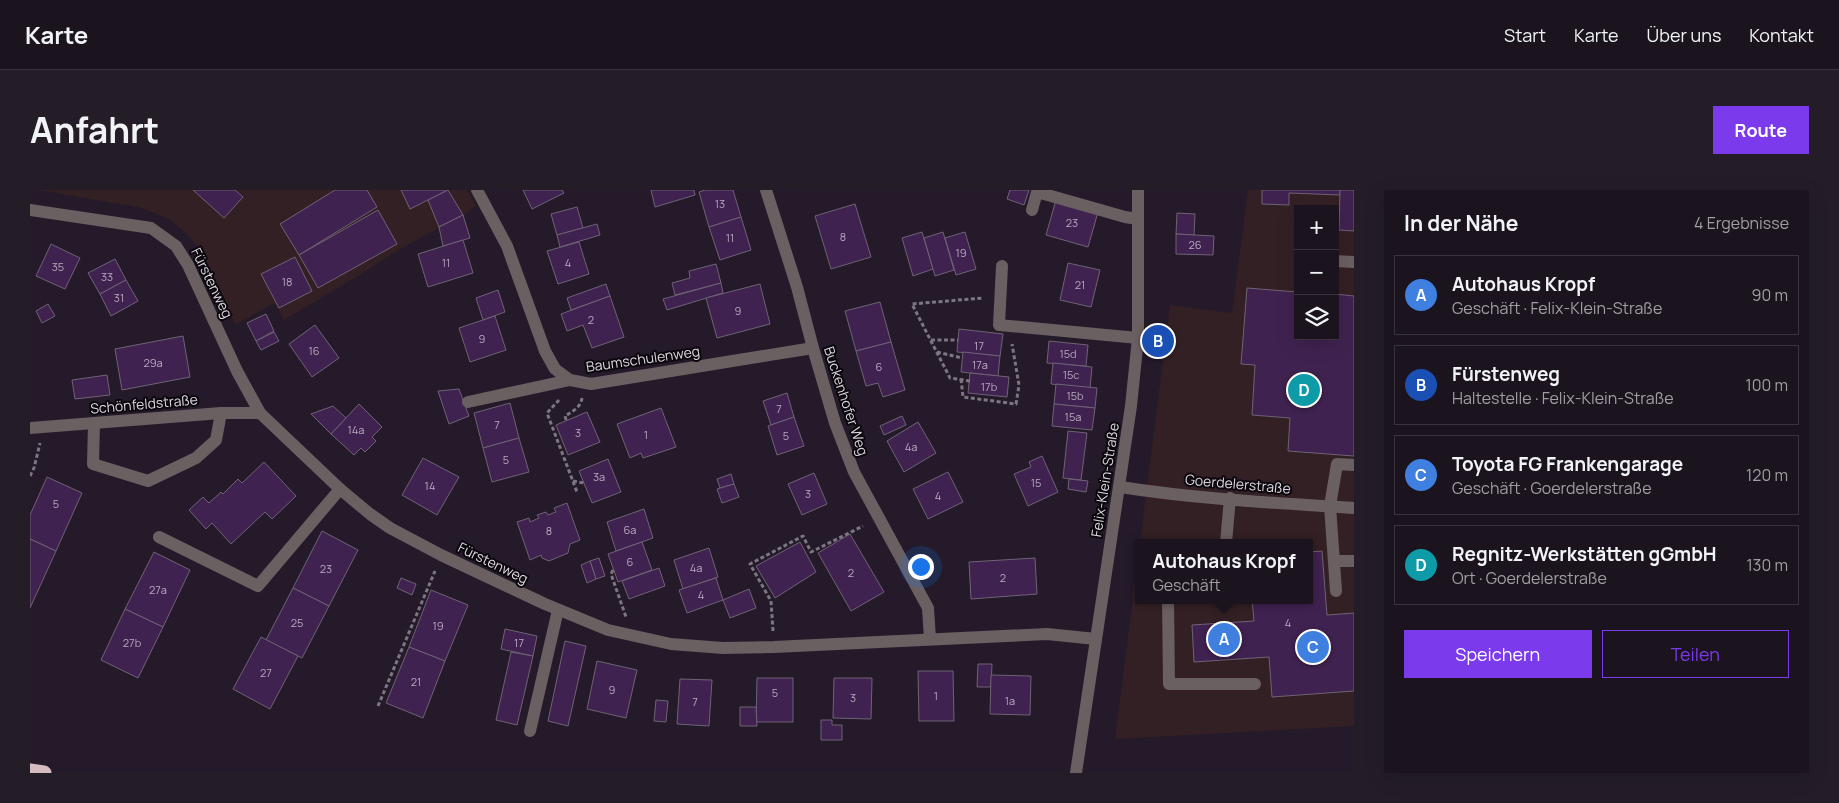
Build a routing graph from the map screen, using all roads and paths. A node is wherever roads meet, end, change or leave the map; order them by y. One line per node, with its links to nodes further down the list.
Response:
1 (477, 190): 19 (street, Baumschulenweg)
2 (766, 190): 15 (street, Buckenhofer Weg)
3 (1138, 190): 6 (street, Felix-Klein-Straße)
4 (30, 210): 24 (street, Fürstenweg)
5 (1032, 210): 6 (street)
6 (1138, 219): 12 (street, Felix-Klein-Straße)
7 (1339, 261): 8 (street)
8 (1354, 262)
9 (1002, 266): 10 (street)
10 (1001, 297): 11 (street); 13 (path)
11 (1008, 326): 12 (street); 18 (path)
12 (1138, 338): 33 (street, Felix-Klein-Straße)
13 (931, 340): 14 (path); 16 (path)
14 (958, 340)
15 (813, 348): 21 (street, Baumschulenweg); 39 (street, Buckenhofer Weg)
16 (937, 352): 17 (path); 18 (path)
17 (962, 358)
18 (961, 379): 20 (path)
19 (564, 381): 21 (street, Baumschulenweg); 22 (street); 31 (path)
20 (970, 381)
21 (583, 382): 25 (path)
22 (468, 402)
23 (220, 413): 24 (street, Schönfeldstraße); 26 (street, Schönfeldstraße); 26 (street)
24 (260, 413): 34 (street, Fürstenweg)
25 (566, 420)
26 (94, 423): 27 (street, Schönfeldstraße)
27 (44, 427): 28 (street, Schönfeldstraße); 30 (path)
28 (30, 428)
29 (1354, 465): 37 (street)
30 (30, 476)
31 (572, 480): 32 (path); 35 (path)
32 (584, 483)
33 (1120, 487): 36 (street, Goerdelerstraße); 51 (street, Felix-Klein-Straße)
34 (340, 489): 40 (street); 42 (street, Fürstenweg)
35 (577, 492)
36 (1230, 498): 37 (street, Goerdelerstraße); 41 (street)
37 (1330, 506): 38 (street, Goerdelerstraße); 43 (street)
38 (1354, 508)
39 (880, 518): 50 (street, Buckenhofer Weg); 52 (path)
40 (159, 537)
41 (1226, 539)
42 (441, 555): 48 (street, Fürstenweg); 54 (path)
43 (1334, 560): 44 (street); 46 (street)
44 (1354, 561)
45 (613, 570): 49 (path)
46 (1336, 591)
47 (1168, 604): 53 (street)
48 (558, 610): 49 (street, Fürstenweg); 55 (street)
49 (632, 636): 52 (street, Fürstenweg)
50 (930, 639): 51 (street, Fürstenweg); 52 (street, Fürstenweg)
51 (1096, 639): 58 (street, Felix-Klein-Straße)
52 (774, 647)
53 (1255, 684)
54 (378, 706)
55 (530, 731)
56 (30, 771): 57 (highway)
57 (44, 773)
58 (1076, 773)

